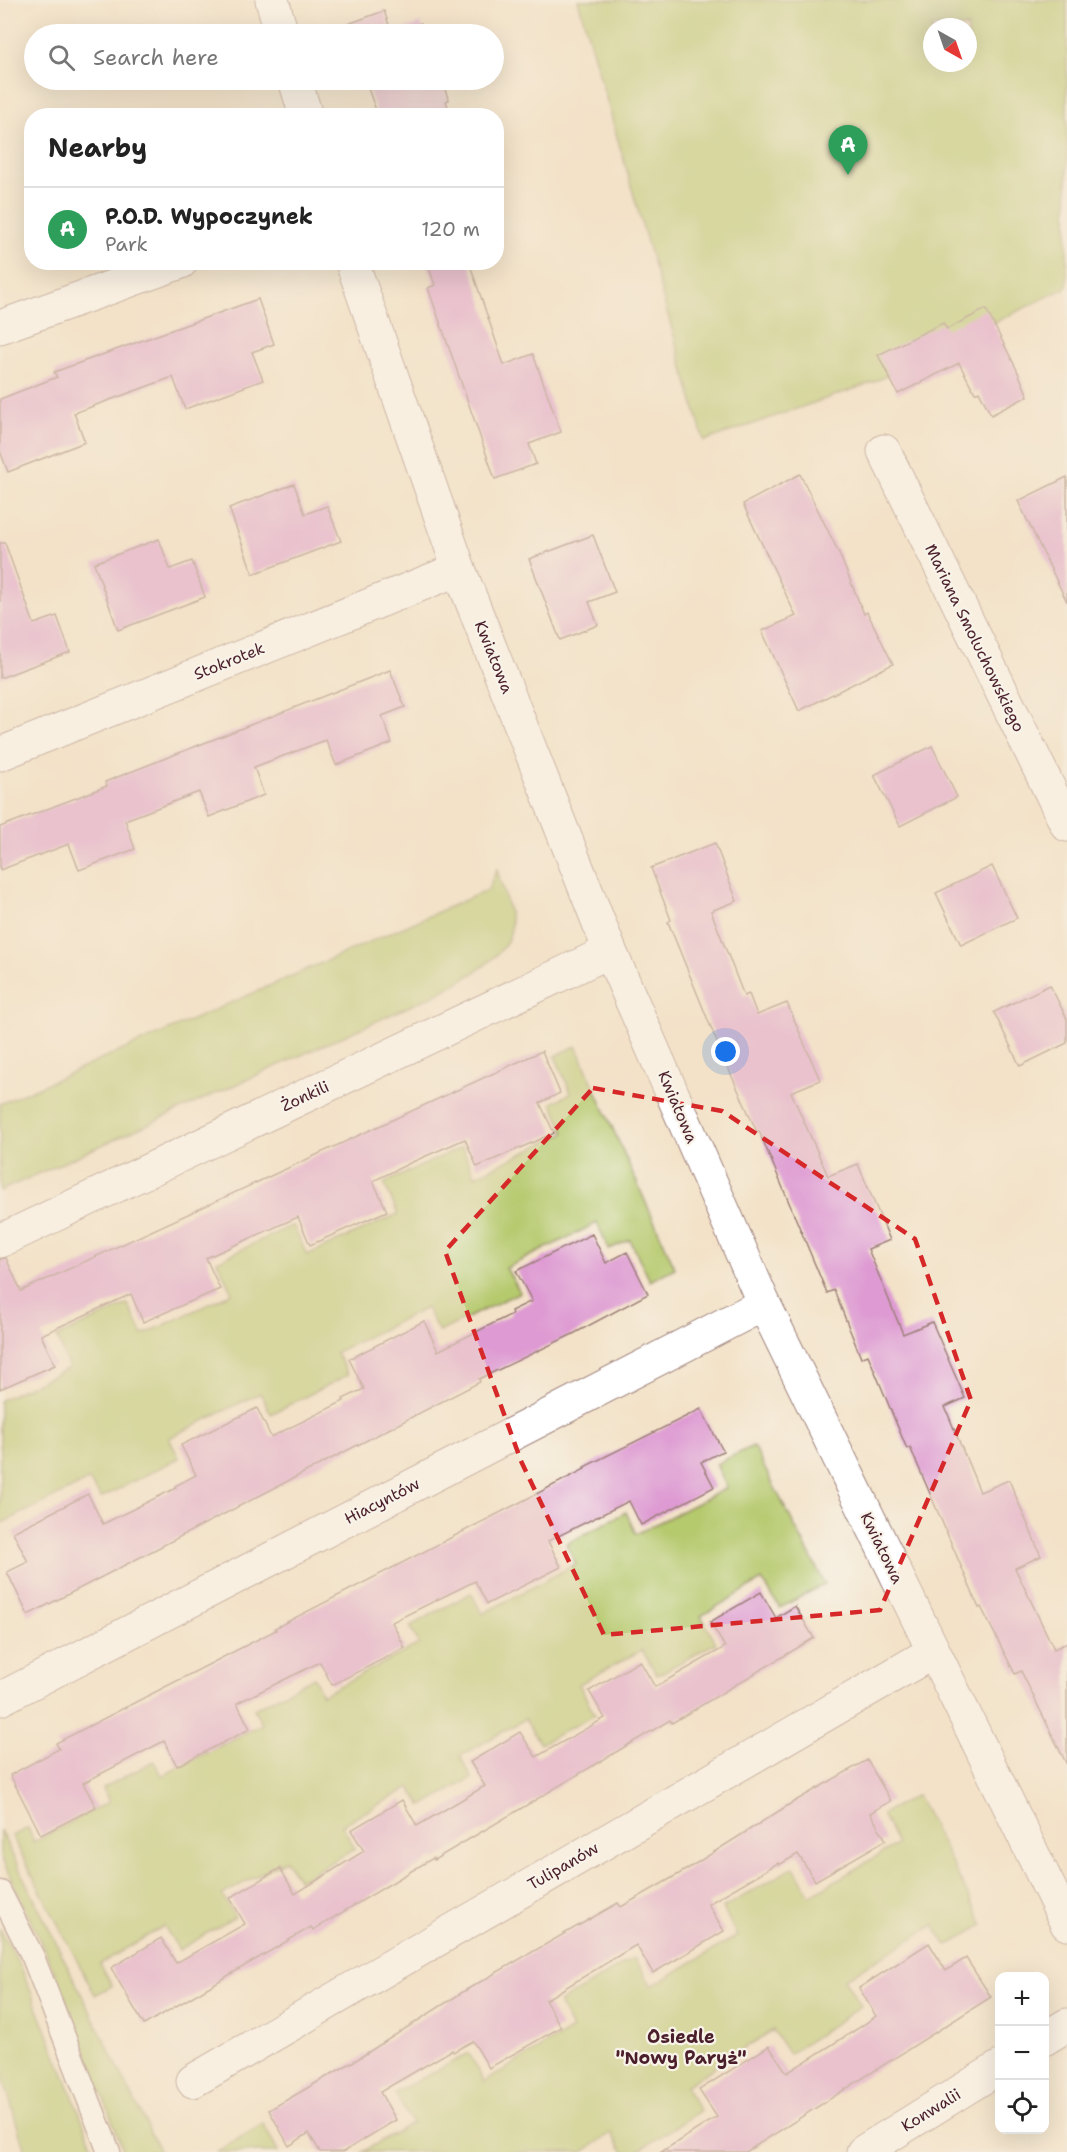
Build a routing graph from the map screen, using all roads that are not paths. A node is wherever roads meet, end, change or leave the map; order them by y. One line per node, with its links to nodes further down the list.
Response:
1 (272, 0): 2 (street)
2 (279, 24)
3 (298, 90): 4 (street)
4 (304, 108)
5 (159, 270): 7 (street)
6 (355, 270): 9 (street, Kwiatowa)
7 (0, 327)
8 (884, 451): 11 (street, Mariana Smoluchowskiego)
9 (459, 569): 10 (street, Stokrotek); 12 (street, Kwiatowa)
10 (0, 754)
11 (1067, 825)
12 (610, 951): 13 (street, Żonkili); 14 (street, Kwiatowa)
13 (0, 1241)
14 (764, 1304): 15 (street, Kwiatowa); 16 (street, Hiacyntów)
15 (933, 1652): 18 (street, Kwiatowa); 22 (street, Tulipanów)
16 (0, 1699)
17 (0, 1892): 23 (lane)
18 (1067, 1924)
19 (1067, 2025): 20 (street)
20 (1049, 2036)
21 (995, 2070): 24 (street, Konwalii)
22 (193, 2081)
23 (109, 2152)
24 (863, 2152)

